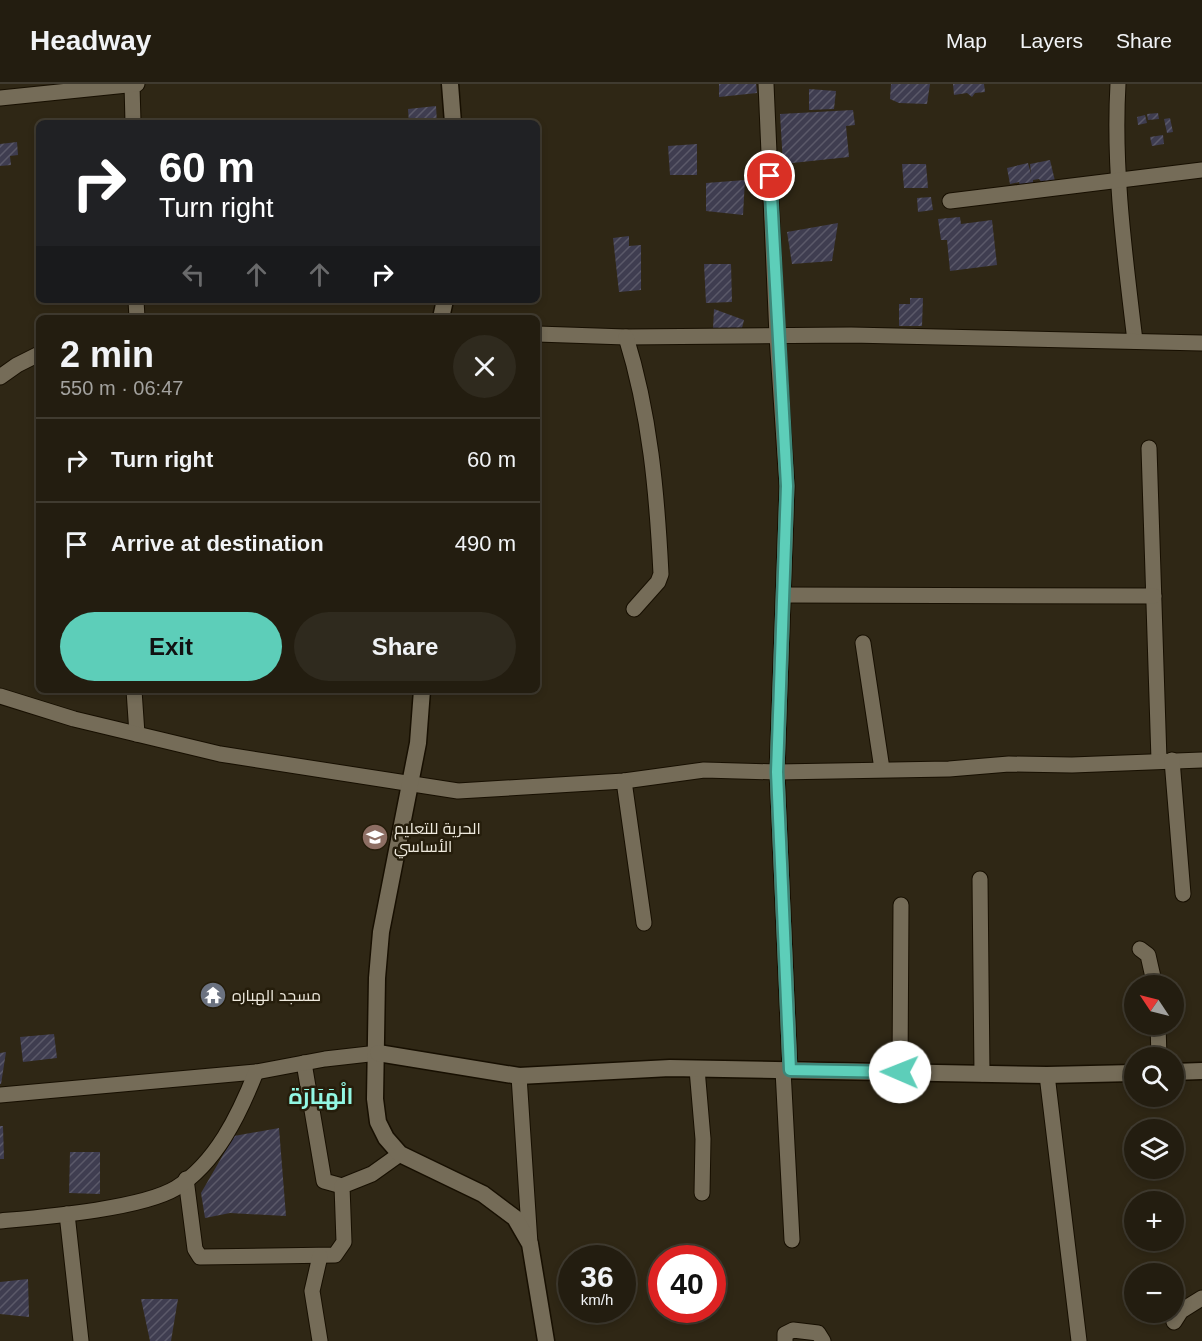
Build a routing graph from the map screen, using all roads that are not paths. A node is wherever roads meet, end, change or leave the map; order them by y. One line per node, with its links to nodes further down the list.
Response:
1 (132, 84): 2 (street); 6 (street); 7 (street)
2 (137, 84)
3 (450, 84): 8 (street)
4 (766, 84): 13 (street)
5 (1118, 84): 10 (street)
6 (0, 98)
7 (133, 120)
8 (453, 120)
9 (1202, 170): 10 (street)
10 (1118, 178): 11 (street); 15 (street)
11 (950, 201)
12 (540, 334): 14 (street)
13 (777, 336): 14 (street); 15 (street); 20 (street)
14 (626, 337): 22 (street)
15 (1135, 341): 16 (street)
16 (1202, 343)
17 (36, 356): 18 (street)
18 (0, 378)
19 (1149, 448): 21 (street)
20 (784, 595): 21 (street); 31 (street)
21 (1154, 596): 28 (street)
22 (634, 609)
23 (863, 643): 30 (street)
24 (134, 693): 27 (street)
25 (422, 693): 33 (street)
26 (0, 696): 27 (street)
27 (137, 734): 33 (street)
28 (1166, 760): 29 (street); 30 (street); 35 (street)
29 (1202, 760)
30 (882, 769): 31 (street)
31 (777, 772): 32 (street); 43 (street)
32 (624, 781): 33 (street); 37 (street)
33 (411, 785): 40 (street)
34 (980, 879): 49 (street)
35 (1183, 894)
36 (901, 905): 46 (street)
37 (644, 923)
38 (1140, 949): 39 (street)
39 (1153, 975)
40 (378, 1053): 41 (street); 51 (street); 53 (street)
41 (304, 1063): 45 (street); 55 (street)
42 (697, 1069): 43 (street); 51 (street); 56 (street)
43 (786, 1070): 46 (street); 59 (street)
44 (1202, 1071): 47 (street)
45 (256, 1072): 52 (street); 54 (street)
46 (900, 1072): 49 (street)
47 (1184, 1072)
48 (1124, 1073): 50 (street)
49 (982, 1074): 50 (street)
50 (1047, 1075): 69 (street)
51 (519, 1076): 60 (street)
52 (0, 1095)
53 (400, 1154): 55 (street); 60 (street)
54 (186, 1179): 57 (street); 61 (street)
55 (342, 1186): 61 (street)
56 (702, 1193)
57 (67, 1214): 58 (street); 64 (street)
58 (0, 1221)
59 (792, 1240)
60 (530, 1244): 66 (street)
61 (320, 1256): 65 (street)
62 (1202, 1298): 63 (street)
63 (1184, 1309)
64 (81, 1341)
65 (320, 1341)
66 (546, 1341)
67 (784, 1341): 68 (street)
68 (823, 1341)
69 (1078, 1341)

